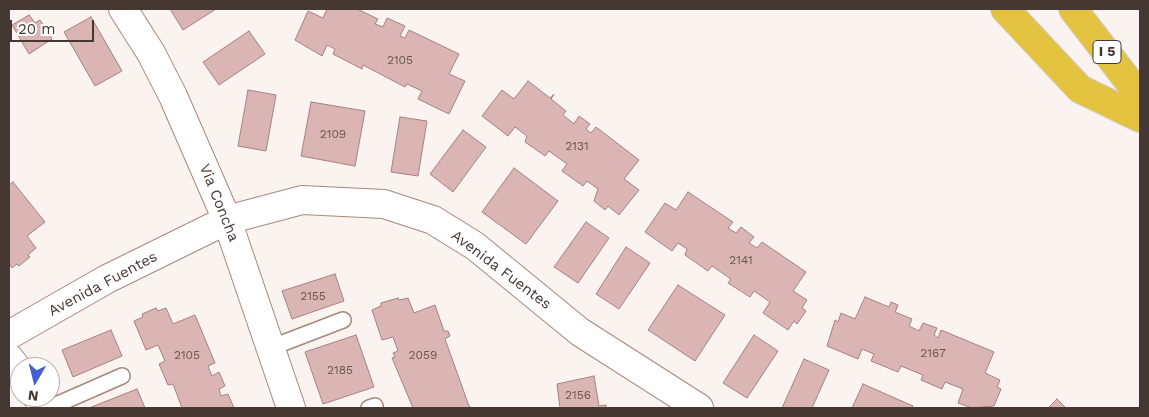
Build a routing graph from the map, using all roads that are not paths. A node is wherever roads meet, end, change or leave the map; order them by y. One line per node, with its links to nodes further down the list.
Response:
1 (123, 9): 6 (street, Via Concha)
2 (1005, 9): 5 (highway)
3 (1073, 9): 4 (highway, I 5)
4 (1140, 96)
5 (1140, 118)
6 (228, 220): 8 (street, Avenida Fuentes); 9 (street, Via Concha); 13 (street, Avenida Fuentes)
7 (343, 320): 9 (lane)
8 (9, 335)
9 (270, 348): 12 (street, Via Concha)
10 (122, 376): 11 (lane)
11 (49, 408)
12 (291, 408)
13 (699, 408)

